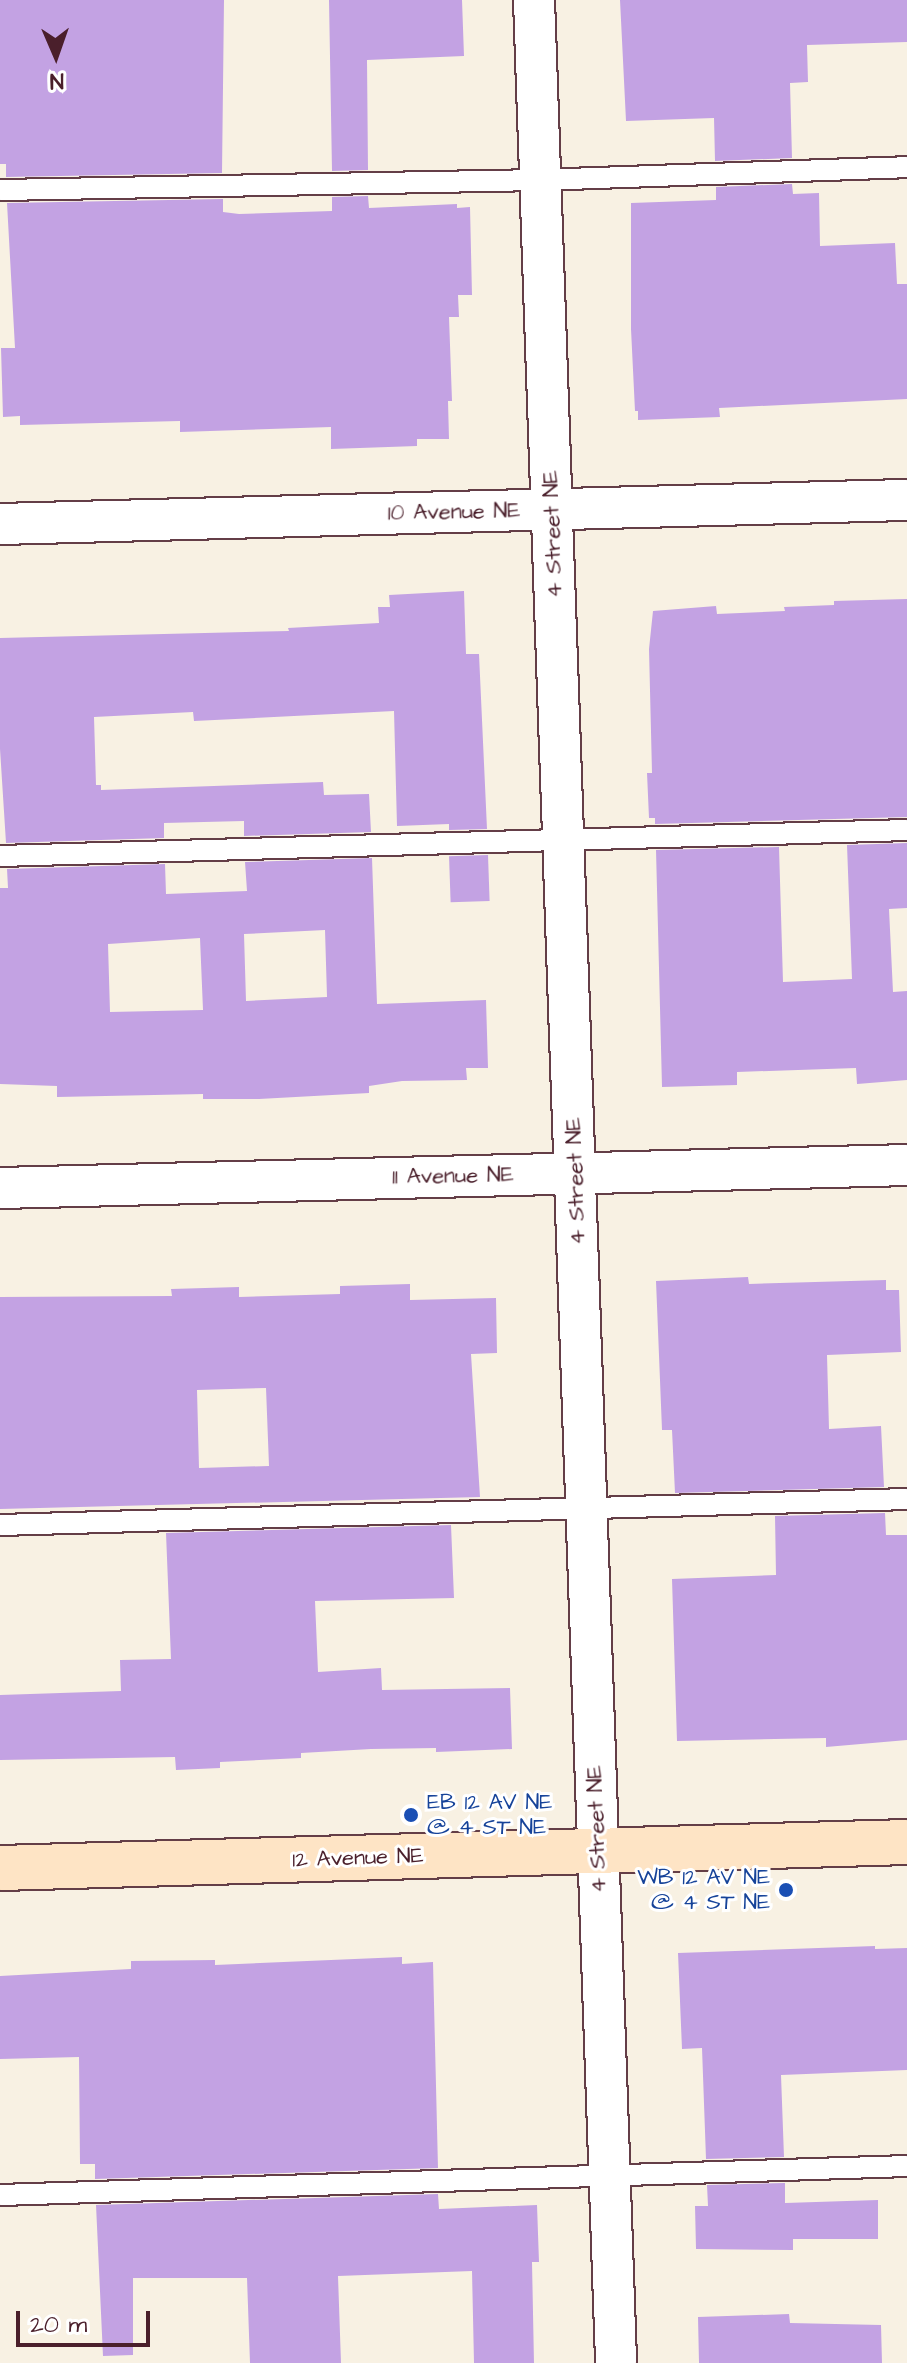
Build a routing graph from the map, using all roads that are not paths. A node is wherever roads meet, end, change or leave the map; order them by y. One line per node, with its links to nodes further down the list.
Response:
1 (534, 0): 3 (street, 4 Street NE)
2 (907, 167): 3 (lane)
3 (539, 180): 4 (lane); 6 (street, 4 Street NE)
4 (0, 190)
5 (907, 500): 6 (street, 10 Avenue NE)
6 (553, 510): 7 (street, 10 Avenue NE); 9 (street, 4 Street NE)
7 (0, 524)
8 (907, 830): 9 (lane)
9 (563, 839): 10 (lane); 12 (street, 4 Street NE)
10 (0, 856)
11 (907, 1165): 12 (street, 11 Avenue NE)
12 (576, 1173): 13 (street, 11 Avenue NE); 15 (street, 4 Street NE)
13 (0, 1188)
14 (907, 1499): 15 (lane)
15 (588, 1507): 16 (lane); 18 (street, 4 Street NE)
16 (0, 1525)
17 (907, 1842): 18 (street, 12 Avenue NE)
18 (599, 1852): 19 (street, 12 Avenue NE); 21 (street, 4 Street NE)
19 (0, 1868)
20 (907, 2166): 21 (lane)
21 (609, 2175): 22 (lane); 23 (street, 4 Street NE)
22 (0, 2195)
23 (616, 2363)

